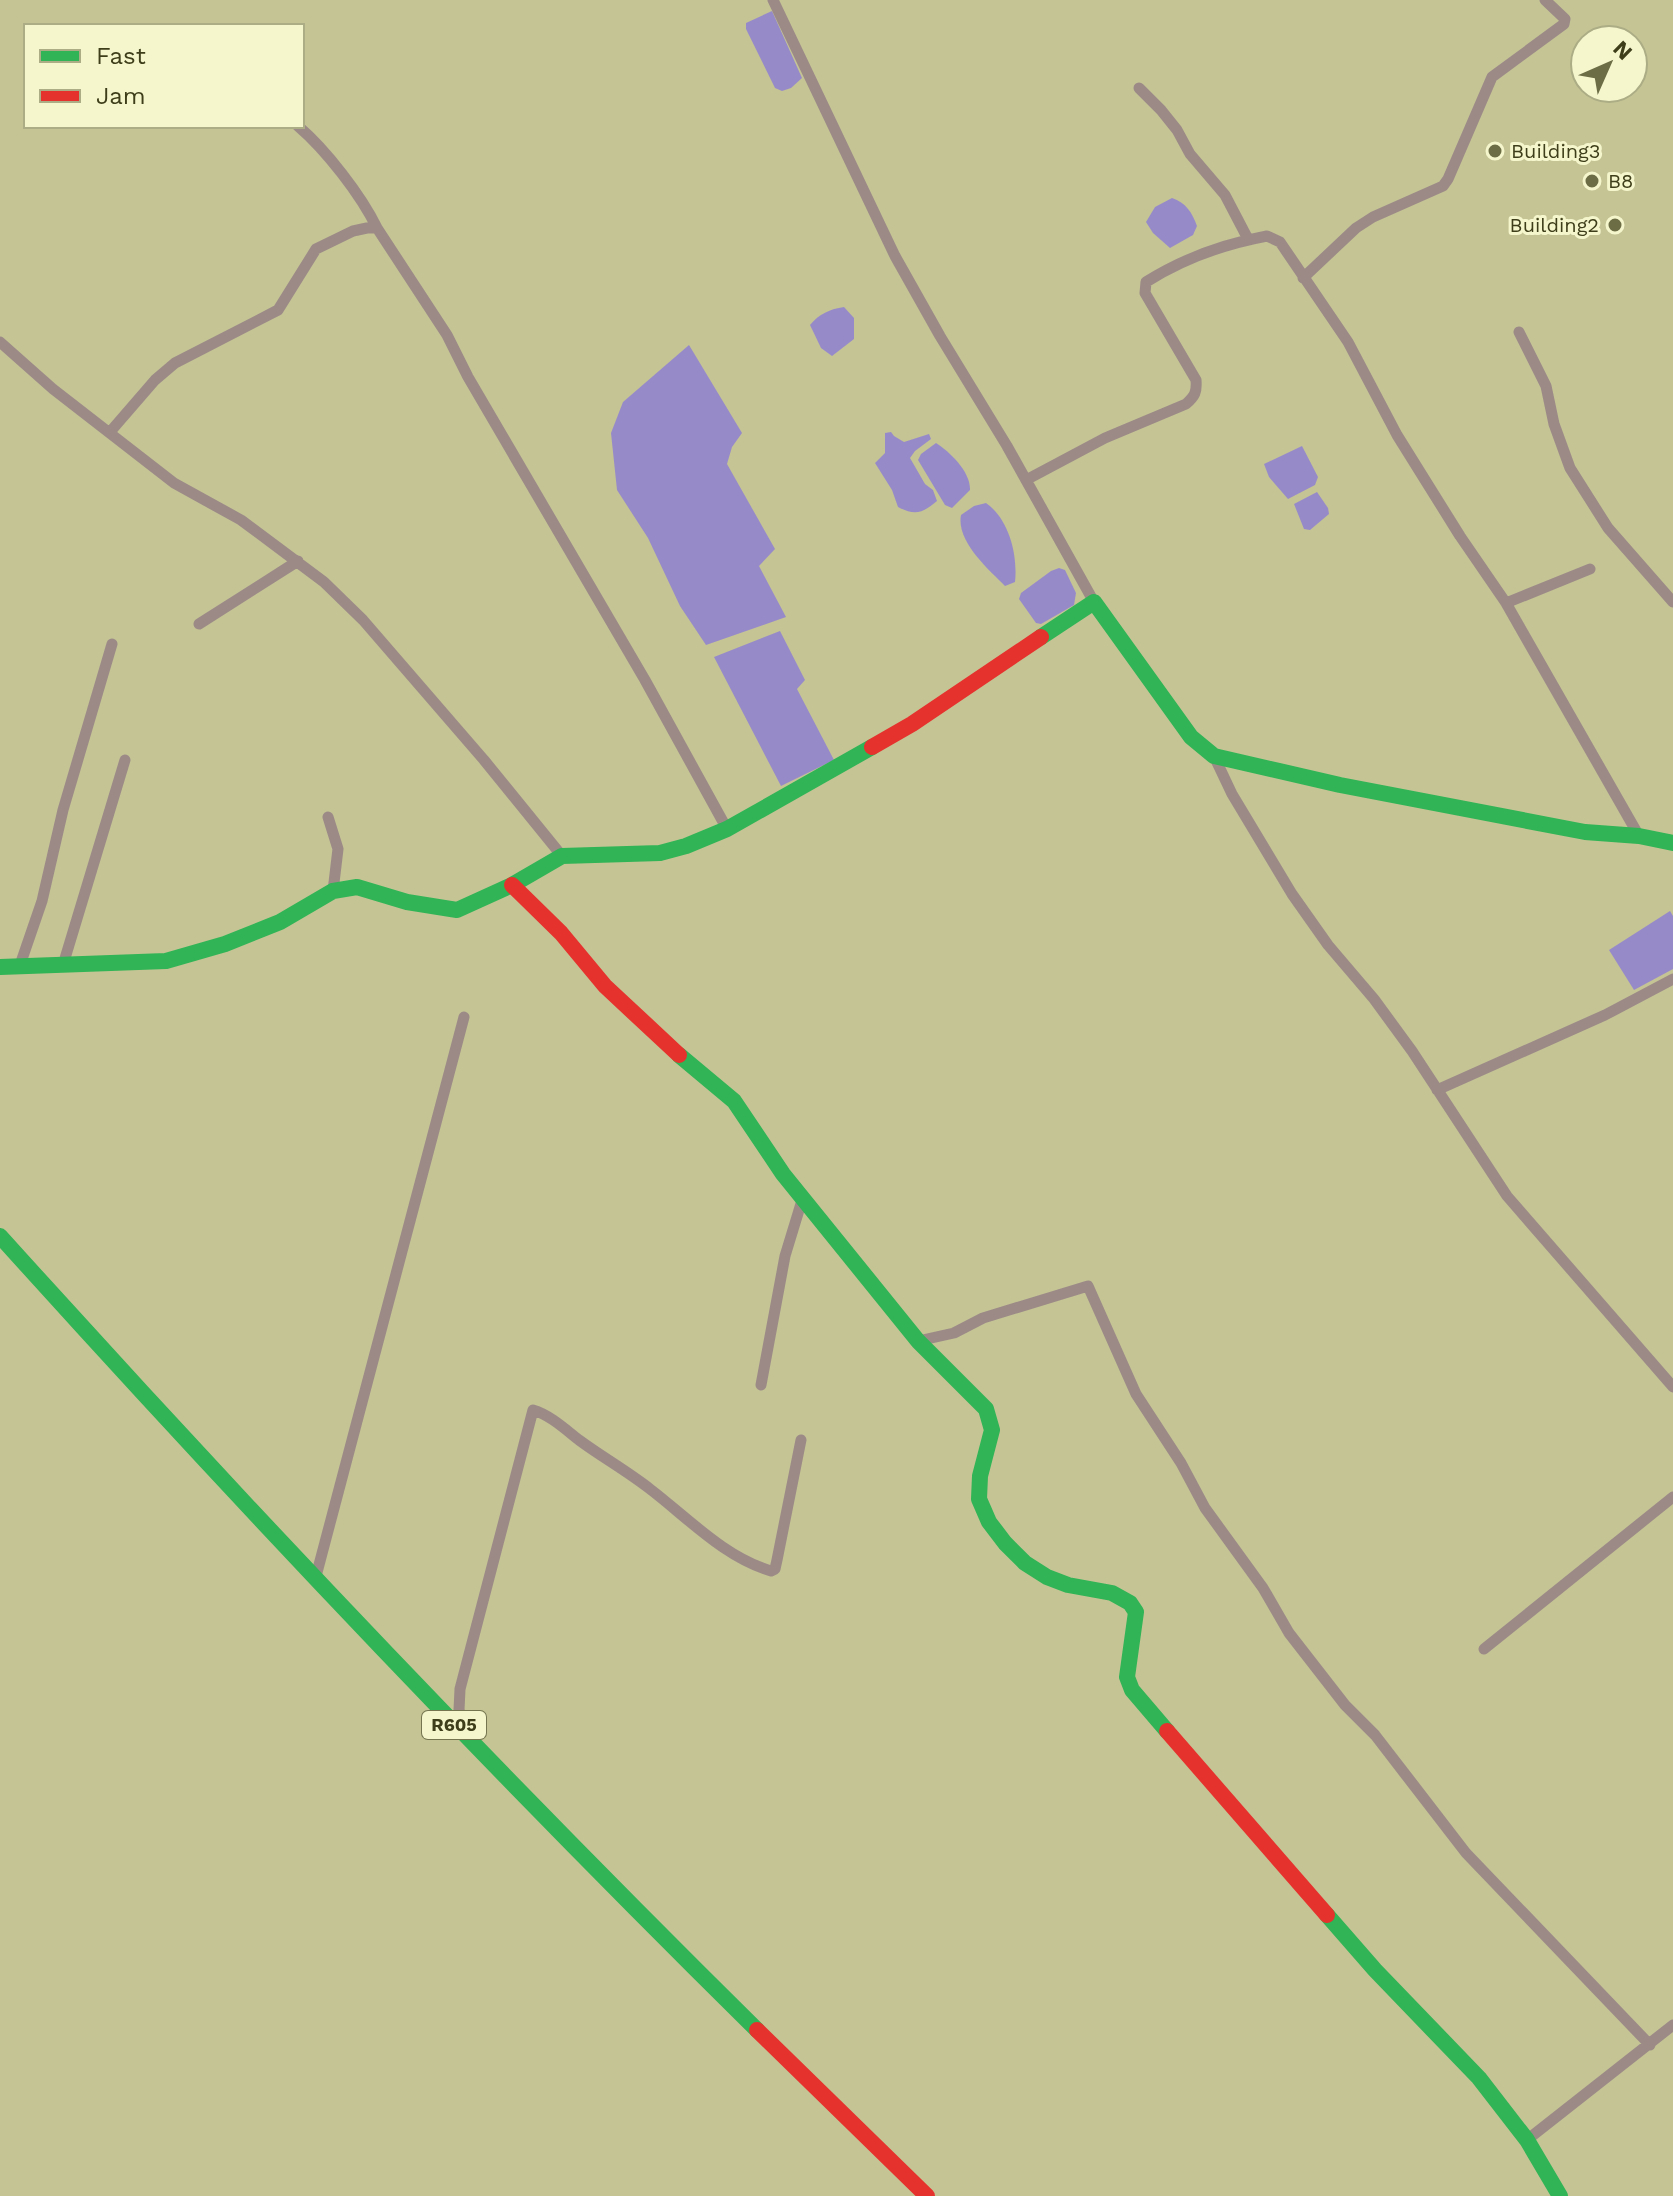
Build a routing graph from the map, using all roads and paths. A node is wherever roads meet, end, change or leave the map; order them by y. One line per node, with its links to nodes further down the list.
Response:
1 (773, 0): 11 (street)
2 (1545, 0): 7 (street)
3 (1139, 88): 6 (street)
4 (300, 128): 5 (street)
5 (377, 228): 10 (street); 22 (street)
6 (1248, 239): 7 (street); 11 (street)
7 (1303, 278): 16 (street)
8 (1519, 332): 15 (street)
9 (0, 342): 10 (street)
10 (110, 432): 12 (street)
11 (1026, 480): 14 (street)
12 (298, 561): 17 (street); 25 (street)
13 (1590, 569): 16 (street)
14 (1094, 602): 19 (street); 22 (street)
15 (1673, 602)
16 (1506, 603): 23 (street)
17 (199, 624)
18 (112, 644): 28 (street)
19 (1214, 756): 23 (street); 33 (street)
20 (125, 760): 29 (street)
21 (328, 817): 27 (street)
22 (727, 829): 25 (street)
23 (1639, 836): 24 (street)
24 (1673, 843)
25 (562, 856): 26 (street)
26 (512, 885): 27 (street); 34 (street)
27 (333, 891): 29 (street)
28 (20, 965): 29 (street); 30 (street)
29 (63, 965)
30 (0, 967)
31 (1673, 979): 33 (street)
32 (464, 1017): 41 (street)
33 (1437, 1090): 38 (street)
34 (803, 1197): 36 (street); 37 (street)
35 (0, 1236): 41 (street, R605)
36 (918, 1341): 45 (street); 46 (street)
37 (761, 1385)
38 (1673, 1387)
39 (801, 1440): 43 (street)
40 (1673, 1497): 42 (street)
41 (315, 1580): 43 (street, R605)
42 (1484, 1649)
43 (469, 1740): 47 (street, R605)
44 (1673, 2025): 45 (street)
45 (1650, 2045): 46 (street)
46 (1527, 2140): 48 (street)
47 (927, 2196)
48 (1560, 2196)

